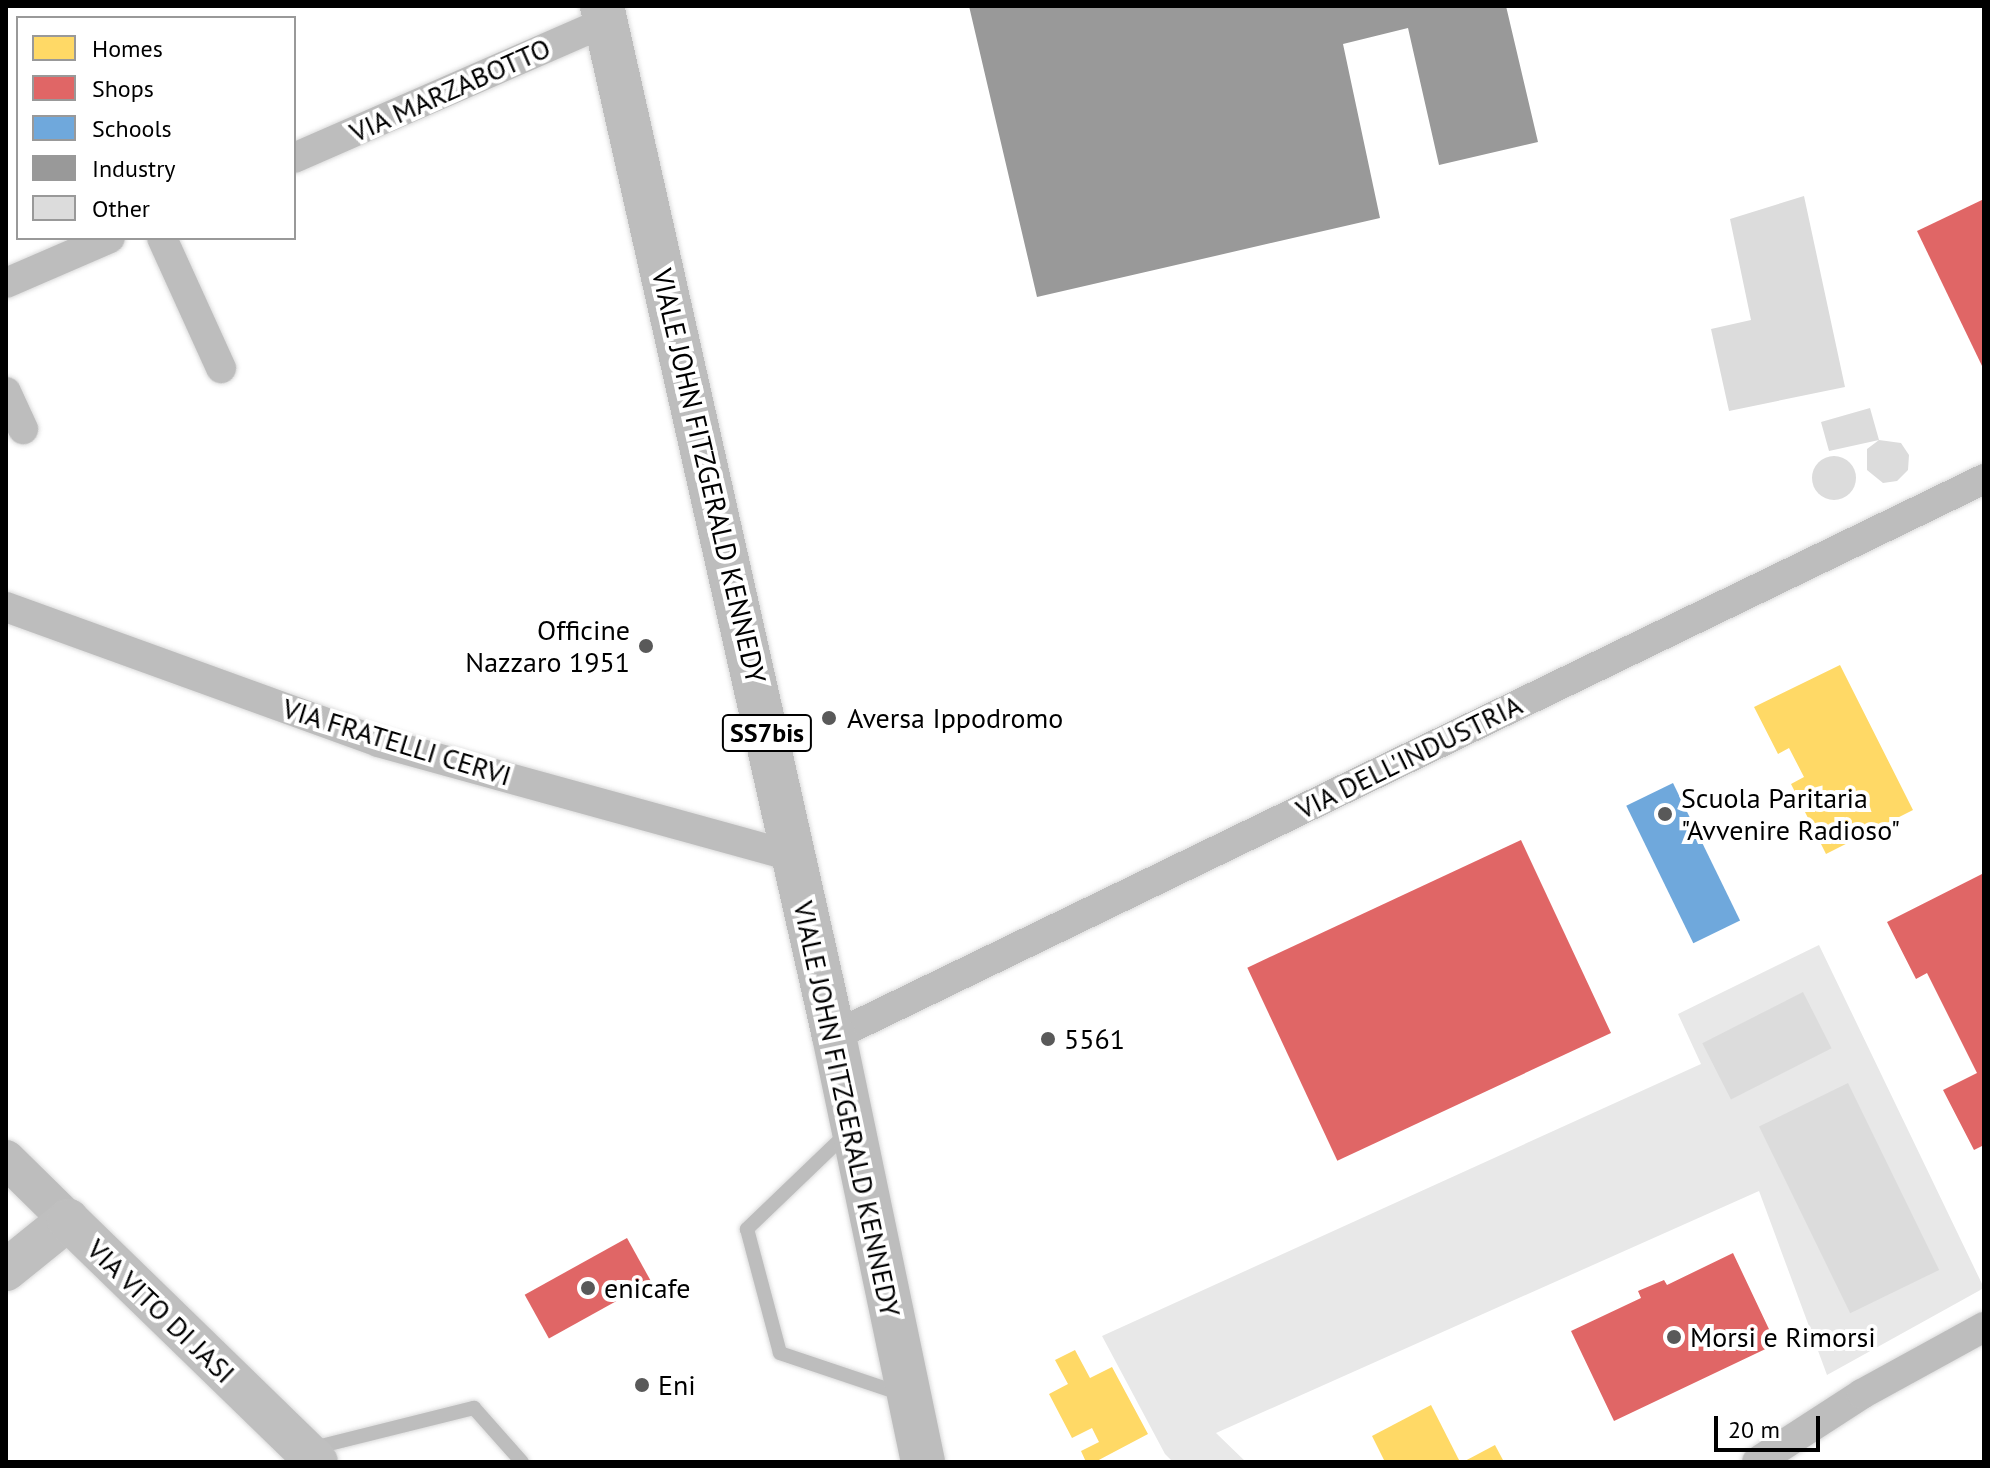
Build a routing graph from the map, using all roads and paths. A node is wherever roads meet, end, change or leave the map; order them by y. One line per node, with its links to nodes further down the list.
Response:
1 (604, 14): 2 (street, VIA MARZABOTTO); 11 (main road, VIALE JOHN FITZGERALD KENNEDY / SS7bis)
2 (296, 157)
3 (105, 240): 5 (street)
4 (163, 240): 6 (street)
5 (6, 283)
6 (221, 368)
7 (6, 392): 8 (street)
8 (23, 429)
9 (1984, 479): 12 (street, VIA DELL'INDUSTRIA)
10 (6, 607): 11 (street, VIA FRATELLI CERVI)
11 (795, 857): 12 (main road, VIALE JOHN FITZGERALD KENNEDY / SS7bis)
12 (834, 1036): 13 (main road, VIALE JOHN FITZGERALD KENNEDY / SS7bis)
13 (853, 1127): 18 (main road, VIALE JOHN FITZGERALD KENNEDY / SS7bis); 18 (lane)
14 (6, 1159): 15 (street, VIA VITO DI JASI)
15 (68, 1220): 16 (main road); 19 (main road, VIA VITO DI JASI)
16 (6, 1270)
17 (1984, 1327): 22 (street)
18 (906, 1395): 21 (main road, VIALE JOHN FITZGERALD KENNEDY / SS7bis)
19 (311, 1456): 20 (lane)
20 (522, 1462)
21 (923, 1462)
22 (1757, 1462)

